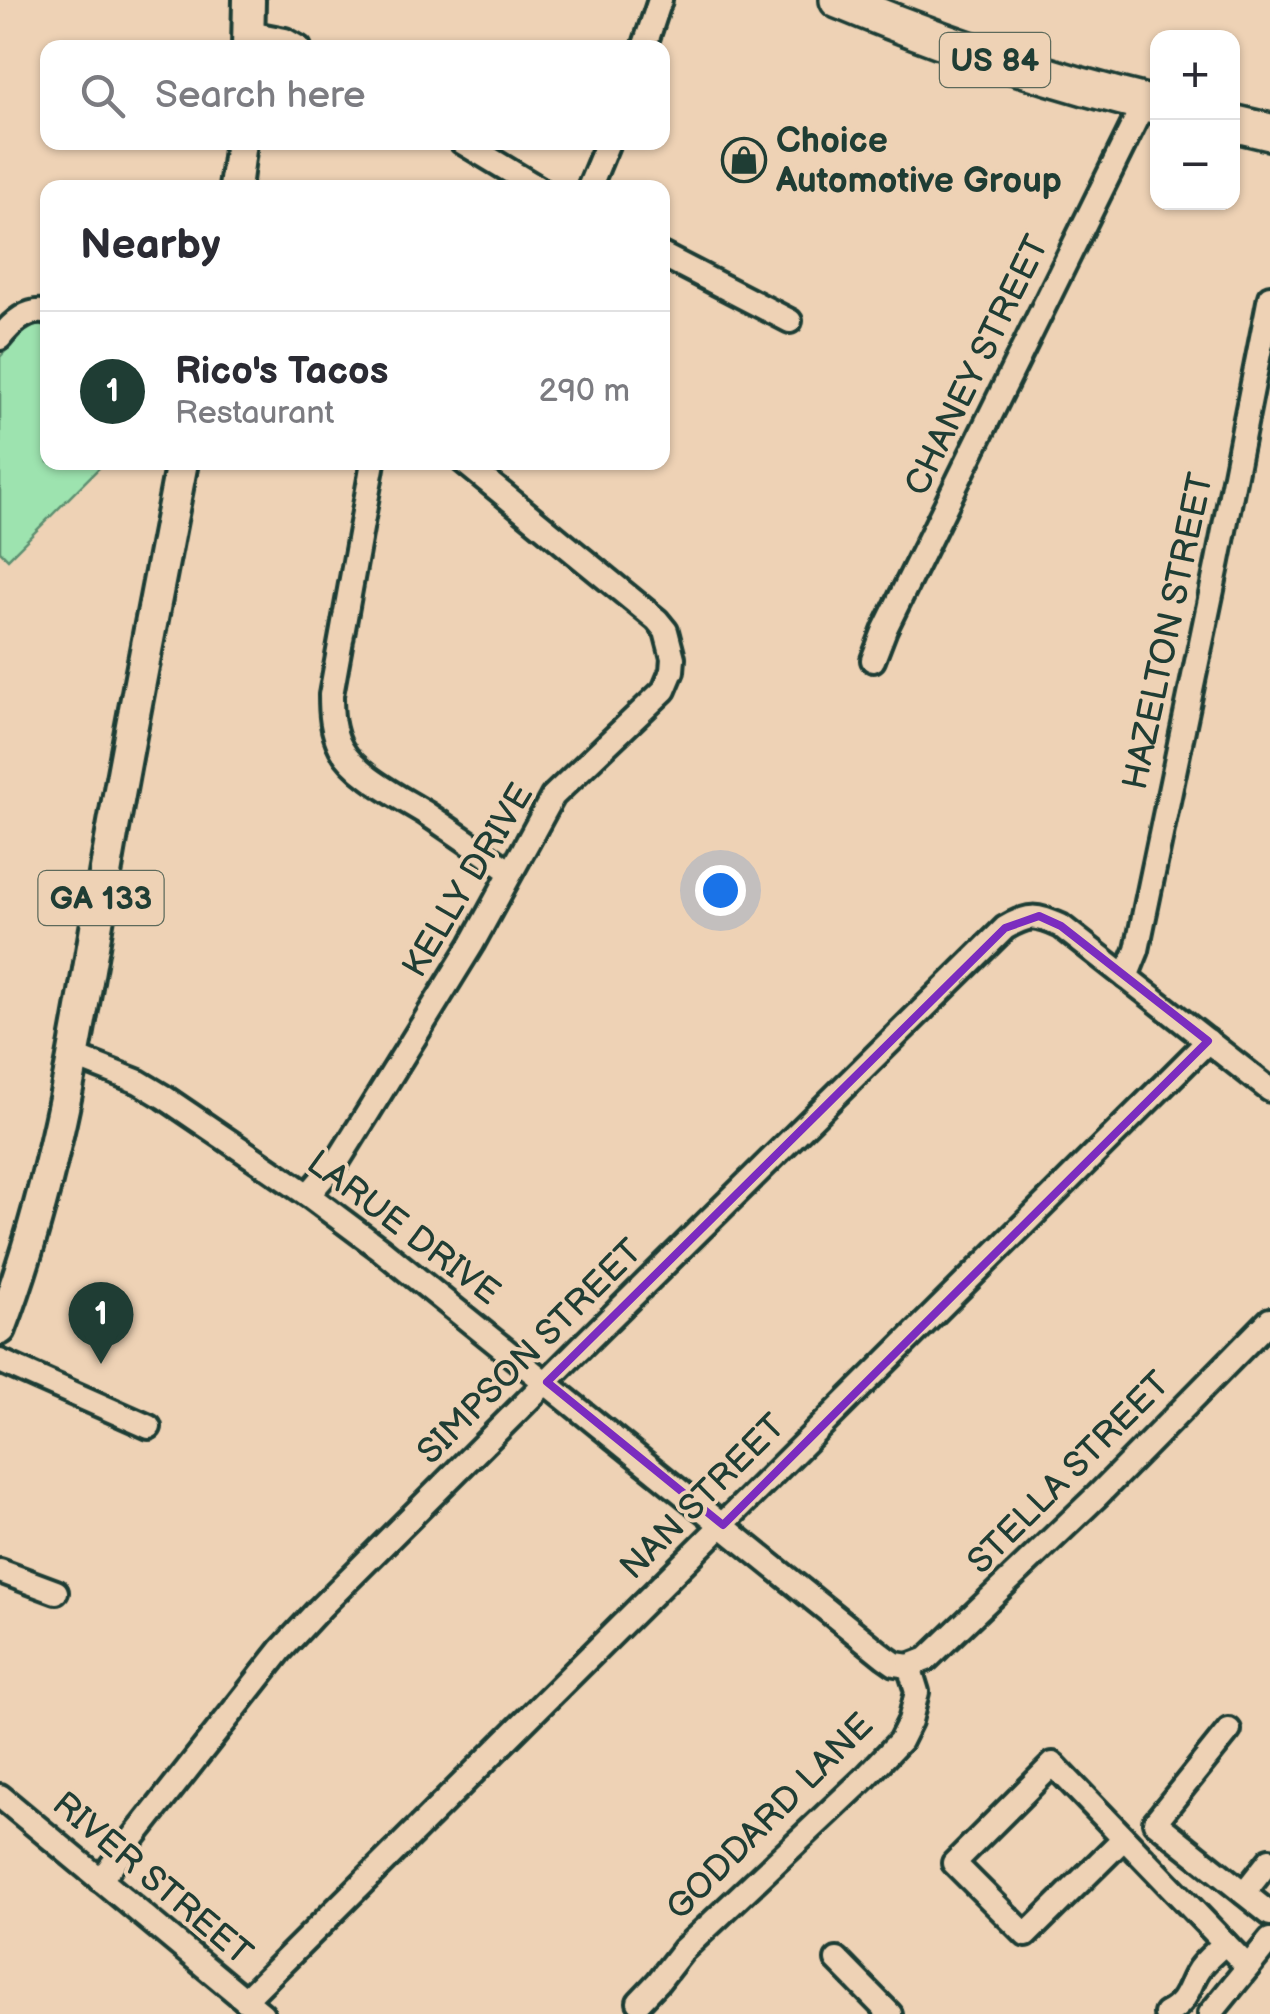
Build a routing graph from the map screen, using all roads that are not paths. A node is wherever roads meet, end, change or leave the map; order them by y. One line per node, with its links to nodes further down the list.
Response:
1 (249, 0): 4 (main road)
2 (660, 0): 6 (street)
3 (838, 0): 7 (highway, US 84)
4 (248, 40): 5 (street)
5 (285, 40)
6 (647, 40)
7 (1150, 104)
8 (1150, 106): 25 (street, CHANEY STREET)
9 (1240, 125): 10 (highway)
10 (1270, 132)
11 (241, 150): 14 (main road)
12 (475, 150): 15 (street)
13 (605, 150): 16 (street)
14 (241, 180)
15 (525, 180)
16 (593, 180)
17 (670, 259): 20 (street)
18 (1270, 297): 27 (street, HAZELTON STREET)
19 (40, 310): 21 (street)
20 (790, 321)
21 (0, 338)
22 (180, 470): 29 (main road, GA 133)
23 (372, 470): 26 (street)
24 (474, 470): 26 (street, KELLY DRIVE)
25 (873, 660)
26 (510, 872): 31 (street, KELLY DRIVE)
27 (1126, 976): 28 (street); 35 (street, SIMPSON STREET)
28 (1208, 1041): 30 (street); 37 (street, NAN STREET)
29 (73, 1056): 31 (street, LARUE DRIVE); 33 (main road, GA 133)
30 (1270, 1090)
31 (308, 1195): 35 (street, LARUE DRIVE)
32 (1270, 1320): 40 (street, STELLA STREET)
33 (0, 1328)
34 (0, 1361): 36 (street)
35 (546, 1382): 37 (street, LARUE DRIVE); 45 (street, SIMPSON STREET)
36 (150, 1427)
37 (723, 1524): 40 (street, LARUE DRIVE); 53 (street, NAN STREET)
38 (0, 1570): 39 (street)
39 (56, 1592)
40 (910, 1666): 52 (street, GODDARD LANE)
41 (1229, 1730): 46 (street)
42 (0, 1796): 45 (street, RIVER STREET)
43 (1124, 1838): 43 (street); 49 (street)
44 (1270, 1860): 46 (street)
45 (100, 1880): 53 (street, RIVER STREET)
46 (1244, 1893): 47 (street)
47 (1270, 1914)
48 (1270, 1940): 51 (street)
49 (1225, 1943): 51 (street); 55 (street)
50 (837, 1960): 54 (street)
51 (1248, 1967): 56 (street)
52 (639, 2002)
53 (253, 2007)
54 (890, 2014)
55 (1166, 2014)
56 (1210, 2014)

